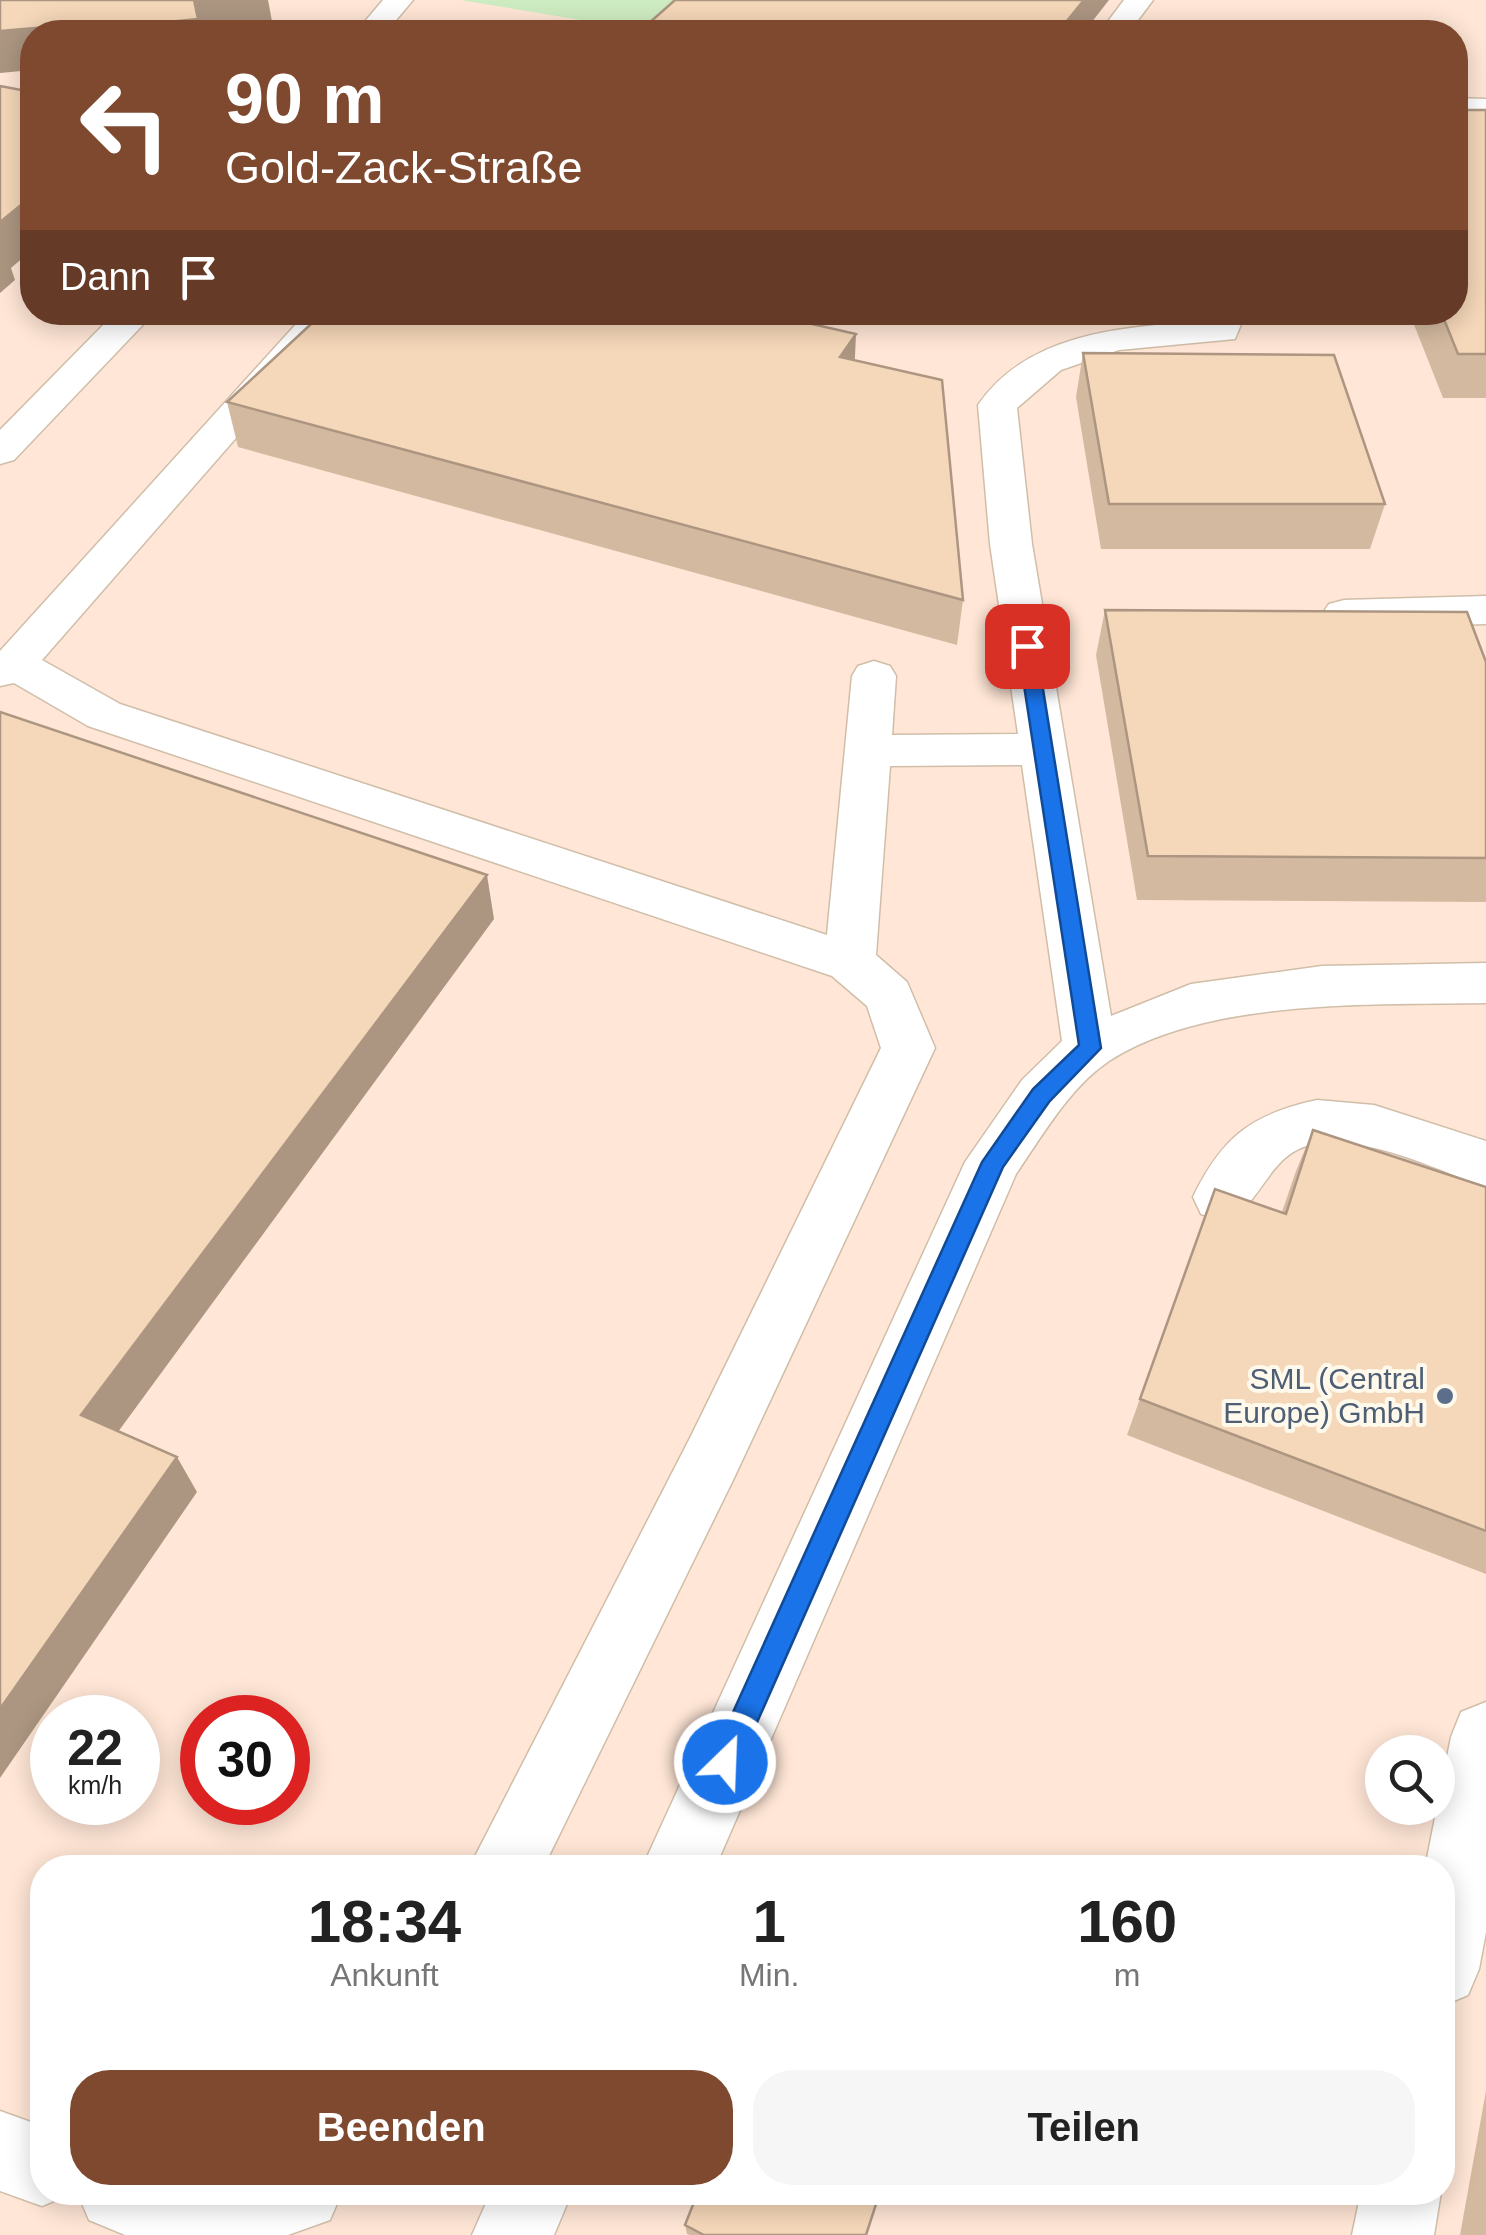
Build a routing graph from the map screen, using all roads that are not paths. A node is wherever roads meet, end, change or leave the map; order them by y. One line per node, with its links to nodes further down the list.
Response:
1 (399, 0): 3 (street)
2 (1140, 0): 4 (street)
3 (381, 20)
4 (1124, 20)
5 (123, 325): 8 (street)
6 (316, 325): 11 (street)
7 (1224, 325): 13 (street)
8 (8, 435)
9 (1486, 610): 10 (street)
10 (1311, 614)
11 (7, 668): 15 (street)
12 (874, 676): 14 (street)
13 (1043, 748): 14 (street); 17 (street)
14 (868, 751): 15 (street)
15 (850, 962): 21 (street)
16 (1486, 983): 17 (street)
17 (1090, 1048): 22 (street)
18 (1486, 1164): 19 (street)
19 (1221, 1197)
20 (1486, 1736): 23 (street)
21 (512, 1855)
22 (684, 1855)
23 (1455, 1900)
24 (0, 2151): 25 (street)
25 (30, 2162)
26 (153, 2205): 27 (street)
27 (238, 2205)
28 (526, 2205): 30 (street)
29 (1399, 2205): 31 (street)
30 (513, 2235)
31 (1393, 2235)

